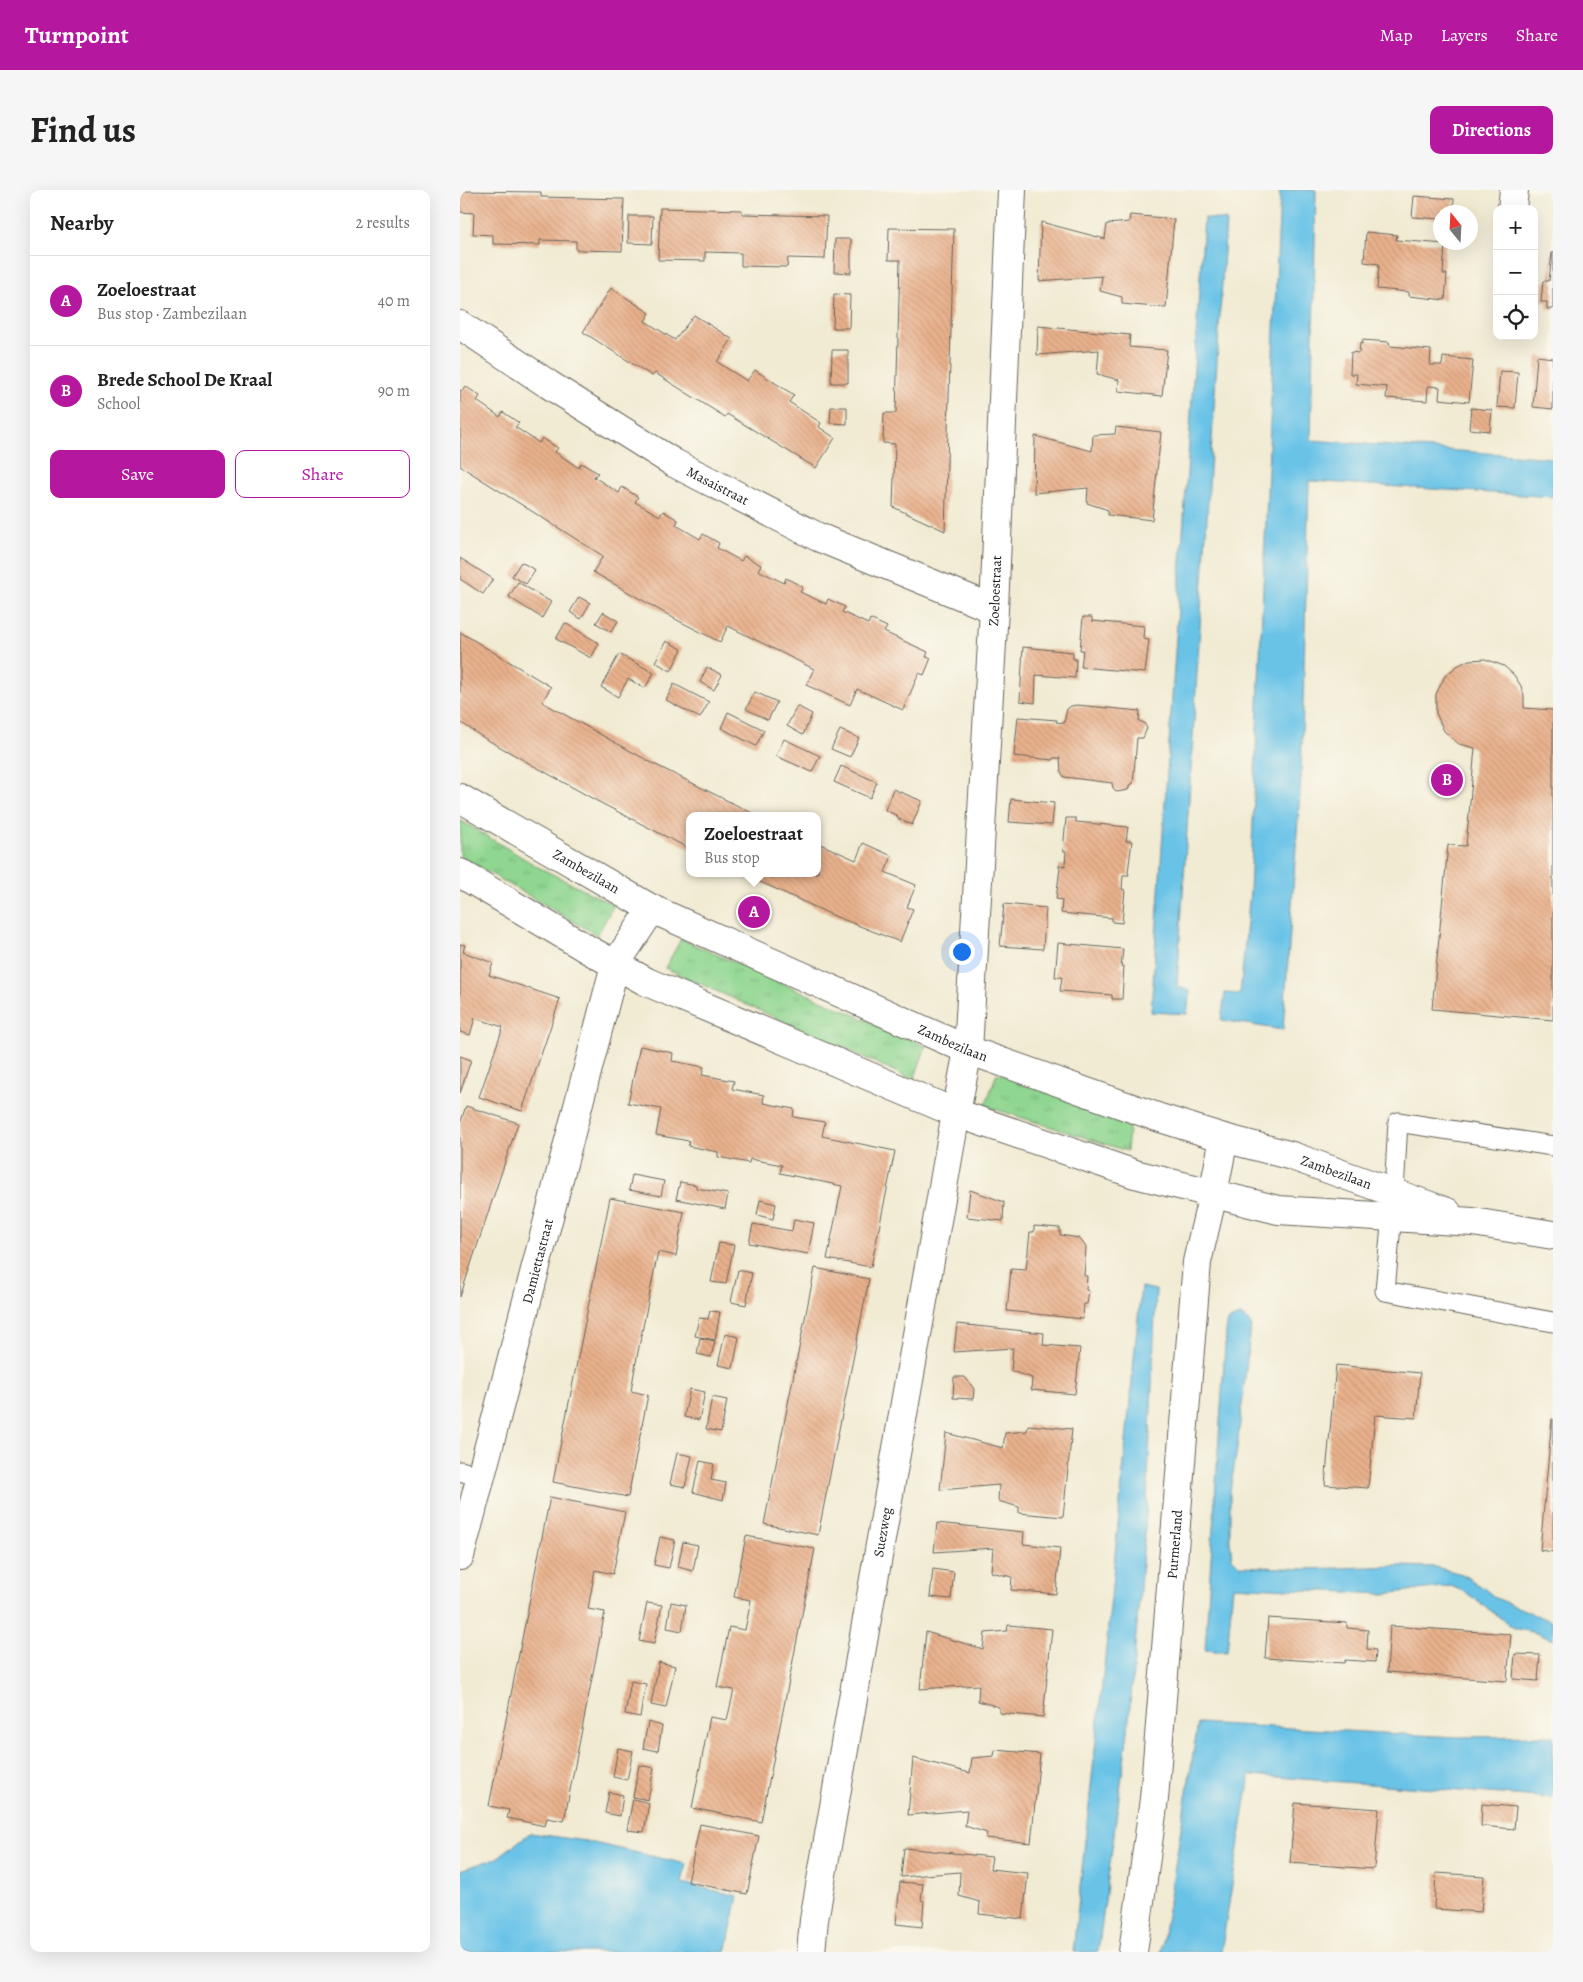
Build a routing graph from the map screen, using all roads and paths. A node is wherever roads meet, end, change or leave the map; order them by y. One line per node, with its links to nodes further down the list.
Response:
1 (1012, 190): 5 (street, Zoeloestraat)
2 (1514, 190): 3 (street)
3 (1512, 205)
4 (460, 325): 5 (street, Masaistraat)
5 (994, 609): 10 (street, Zoeloestraat)
6 (460, 798): 8 (street, Zambezilaan)
7 (460, 873): 9 (street, Zambezilaan)
8 (652, 909): 9 (street, Damiettastraat); 10 (street, Zambezilaan)
9 (615, 965): 11 (street, Zambezilaan); 18 (street, Damiettastraat)
10 (968, 1050): 11 (street, Zoeloestraat); 12 (street, Zambezilaan)
11 (956, 1113): 14 (street, Zambezilaan); 20 (street, Suezweg)
12 (1224, 1138): 14 (street, Purmerland); 15 (street, Zambezilaan)
13 (1553, 1146): 15 (lane)
14 (1214, 1194): 15 (street, Zambezilaan); 21 (street, Purmerland)
15 (1392, 1204): 16 (street, Zambezilaan); 17 (lane)
16 (1553, 1235)
17 (1553, 1322)
18 (471, 1474): 19 (street, Damiettastraat)
19 (460, 1556)
20 (812, 1952)
21 (1133, 1952)

